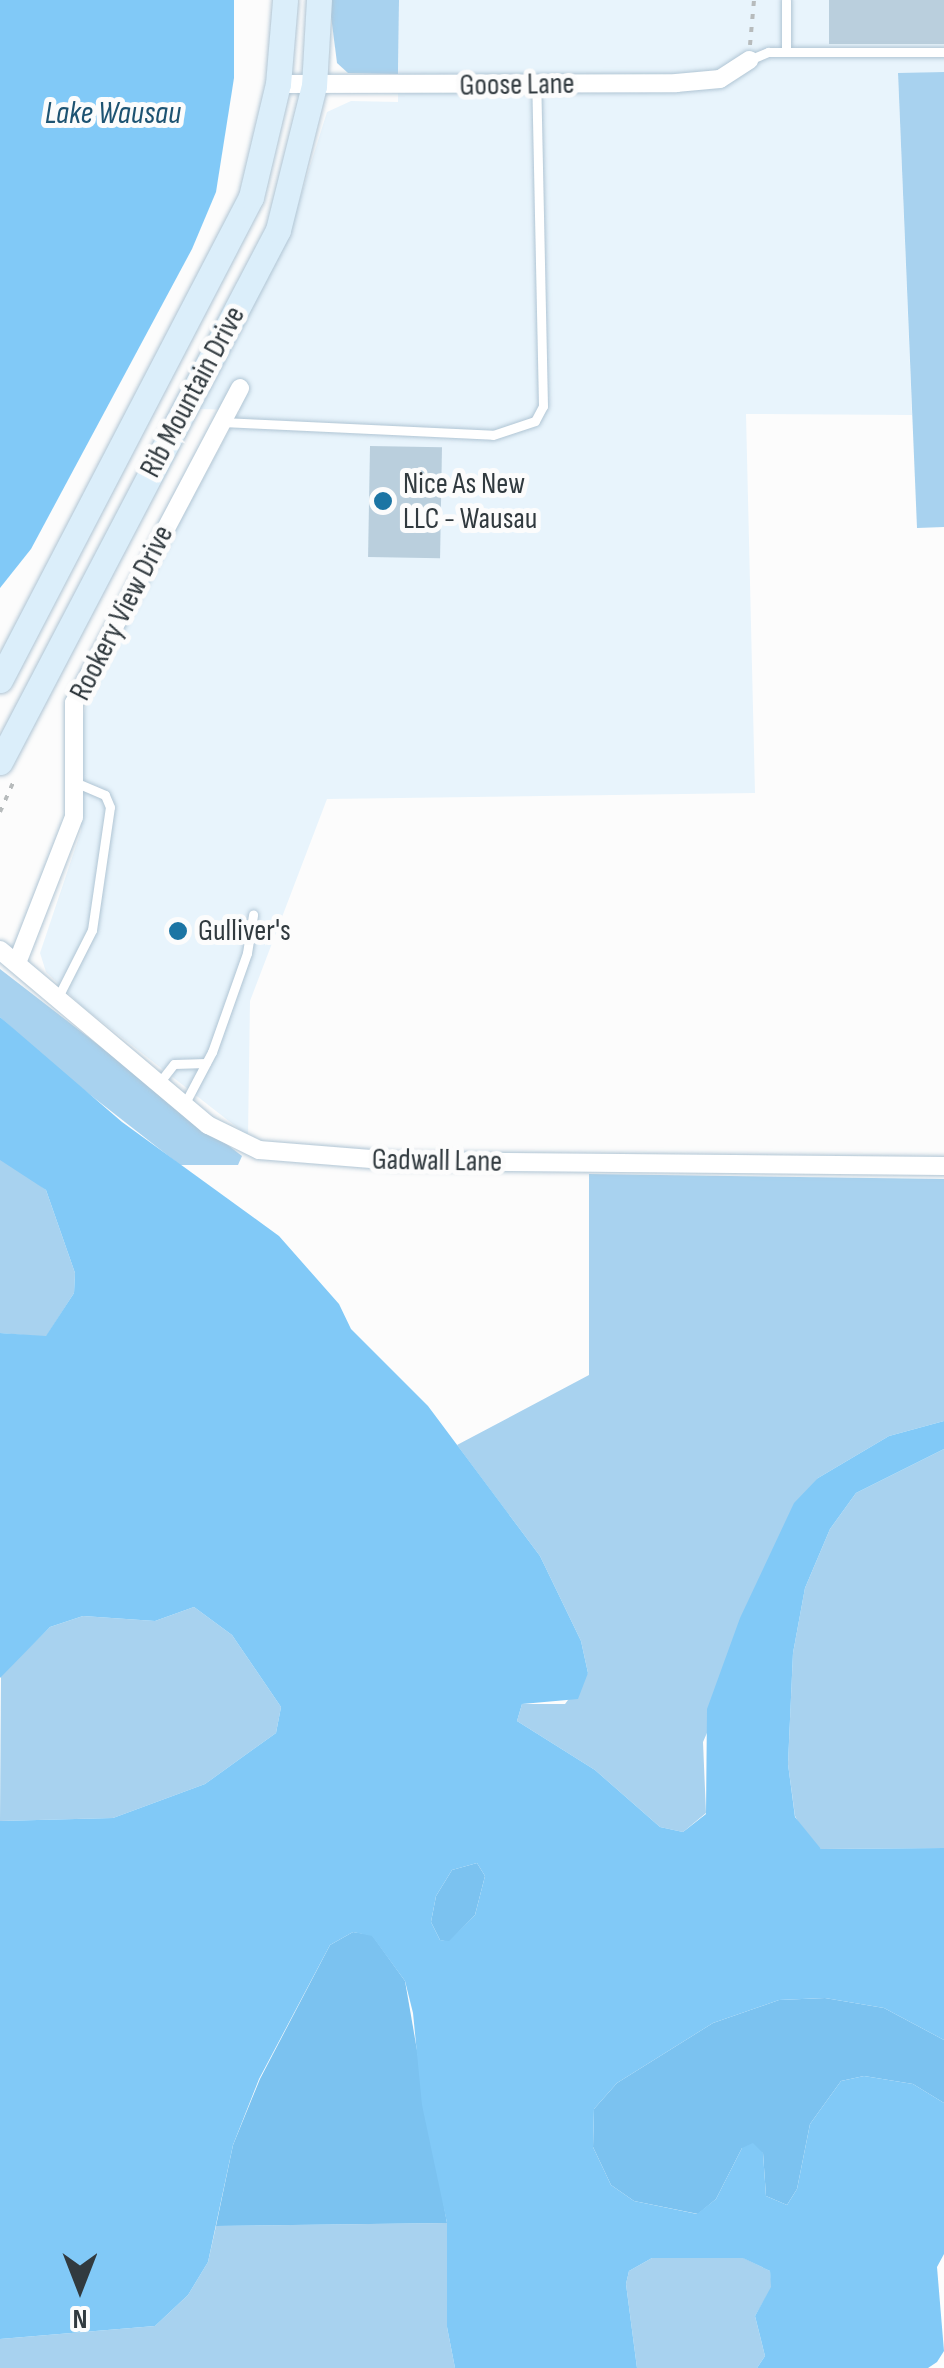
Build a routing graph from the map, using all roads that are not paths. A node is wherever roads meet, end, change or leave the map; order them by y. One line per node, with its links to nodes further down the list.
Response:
1 (285, 0): 7 (main road, Rib Mountain Drive)
2 (319, 0): 9 (main road, Rib Mountain Drive)
3 (786, 0): 4 (lane)
4 (786, 52): 5 (lane); 6 (lane)
5 (944, 52)
6 (749, 60): 8 (street, Goose Lane)
7 (278, 84): 9 (street, Goose Lane); 12 (main road, Rib Mountain Drive)
8 (536, 84): 9 (street, Goose Lane); 11 (lane)
9 (314, 86): 13 (main road, Rib Mountain Drive)
10 (240, 388): 11 (street, Rookery View Drive)
11 (222, 422): 14 (street, Rookery View Drive)
12 (0, 680)
13 (0, 762)
14 (74, 782): 17 (street, Rookery View Drive); 18 (lane)
15 (252, 914): 19 (lane)
16 (0, 950): 17 (street, Gadwall Lane)
17 (18, 963): 18 (street, Gadwall Lane)
18 (58, 997): 20 (street, Gadwall Lane)
19 (206, 1063): 20 (lane); 21 (lane)
20 (158, 1083): 21 (street, Gadwall Lane)
21 (184, 1105): 22 (street, Gadwall Lane)
22 (944, 1166)

